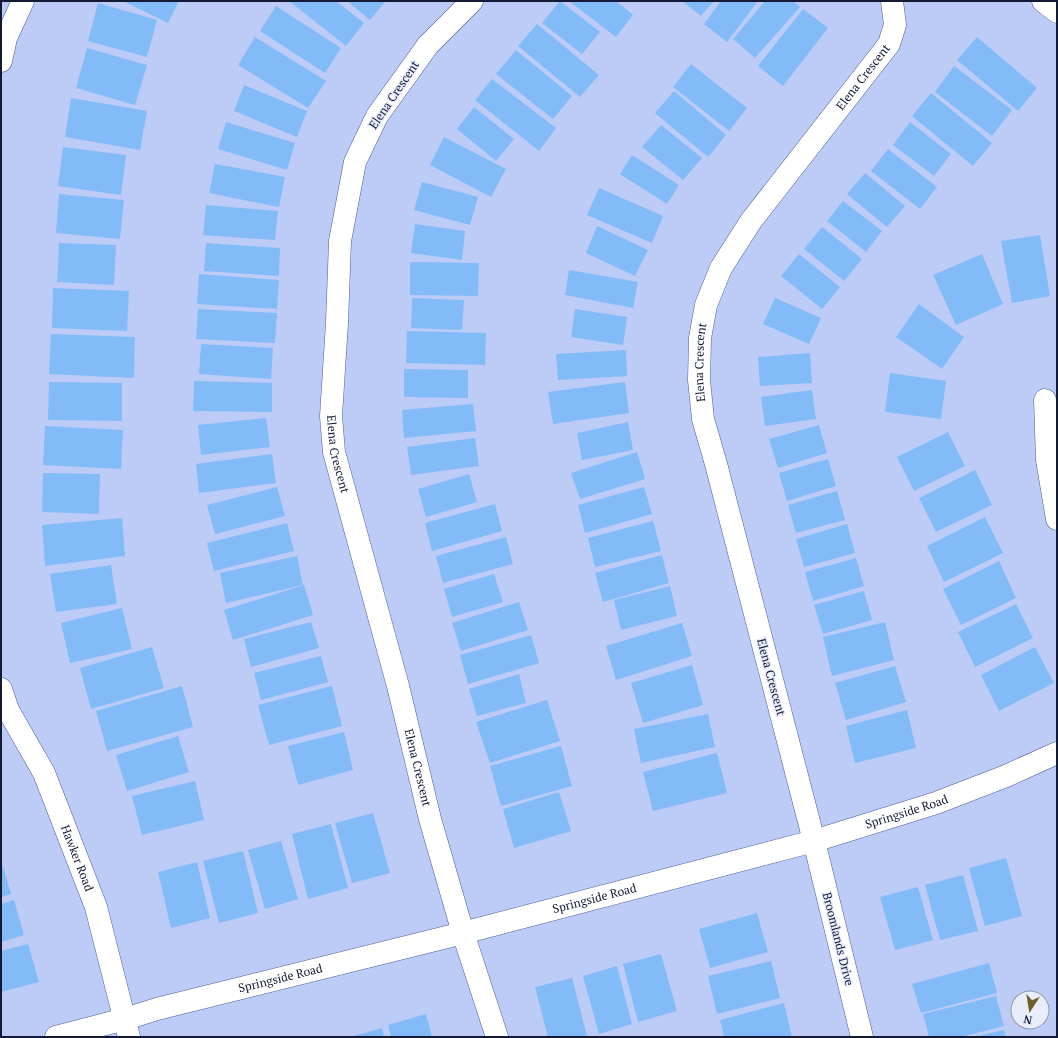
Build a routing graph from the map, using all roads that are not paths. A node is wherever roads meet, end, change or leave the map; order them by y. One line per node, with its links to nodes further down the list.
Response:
1 (23, 1): 6 (street)
2 (472, 1): 13 (street, Elena Crescent)
3 (892, 1): 12 (street, Elena Crescent)
4 (1043, 1): 5 (street)
5 (1057, 12)
6 (4, 37): 7 (street)
7 (1, 61)
8 (1045, 400): 9 (street)
9 (1057, 519)
10 (1, 689): 14 (street, Hawker Road)
11 (1057, 753): 12 (street, Springside Road)
12 (814, 841): 13 (street, Springside Road); 17 (street, Broomlands Drive)
13 (463, 933): 14 (street, Springside Road); 16 (street, Elena Crescent)
14 (127, 1028): 15 (street, Springside Road)
15 (56, 1037)
16 (497, 1037)
17 (862, 1037)

